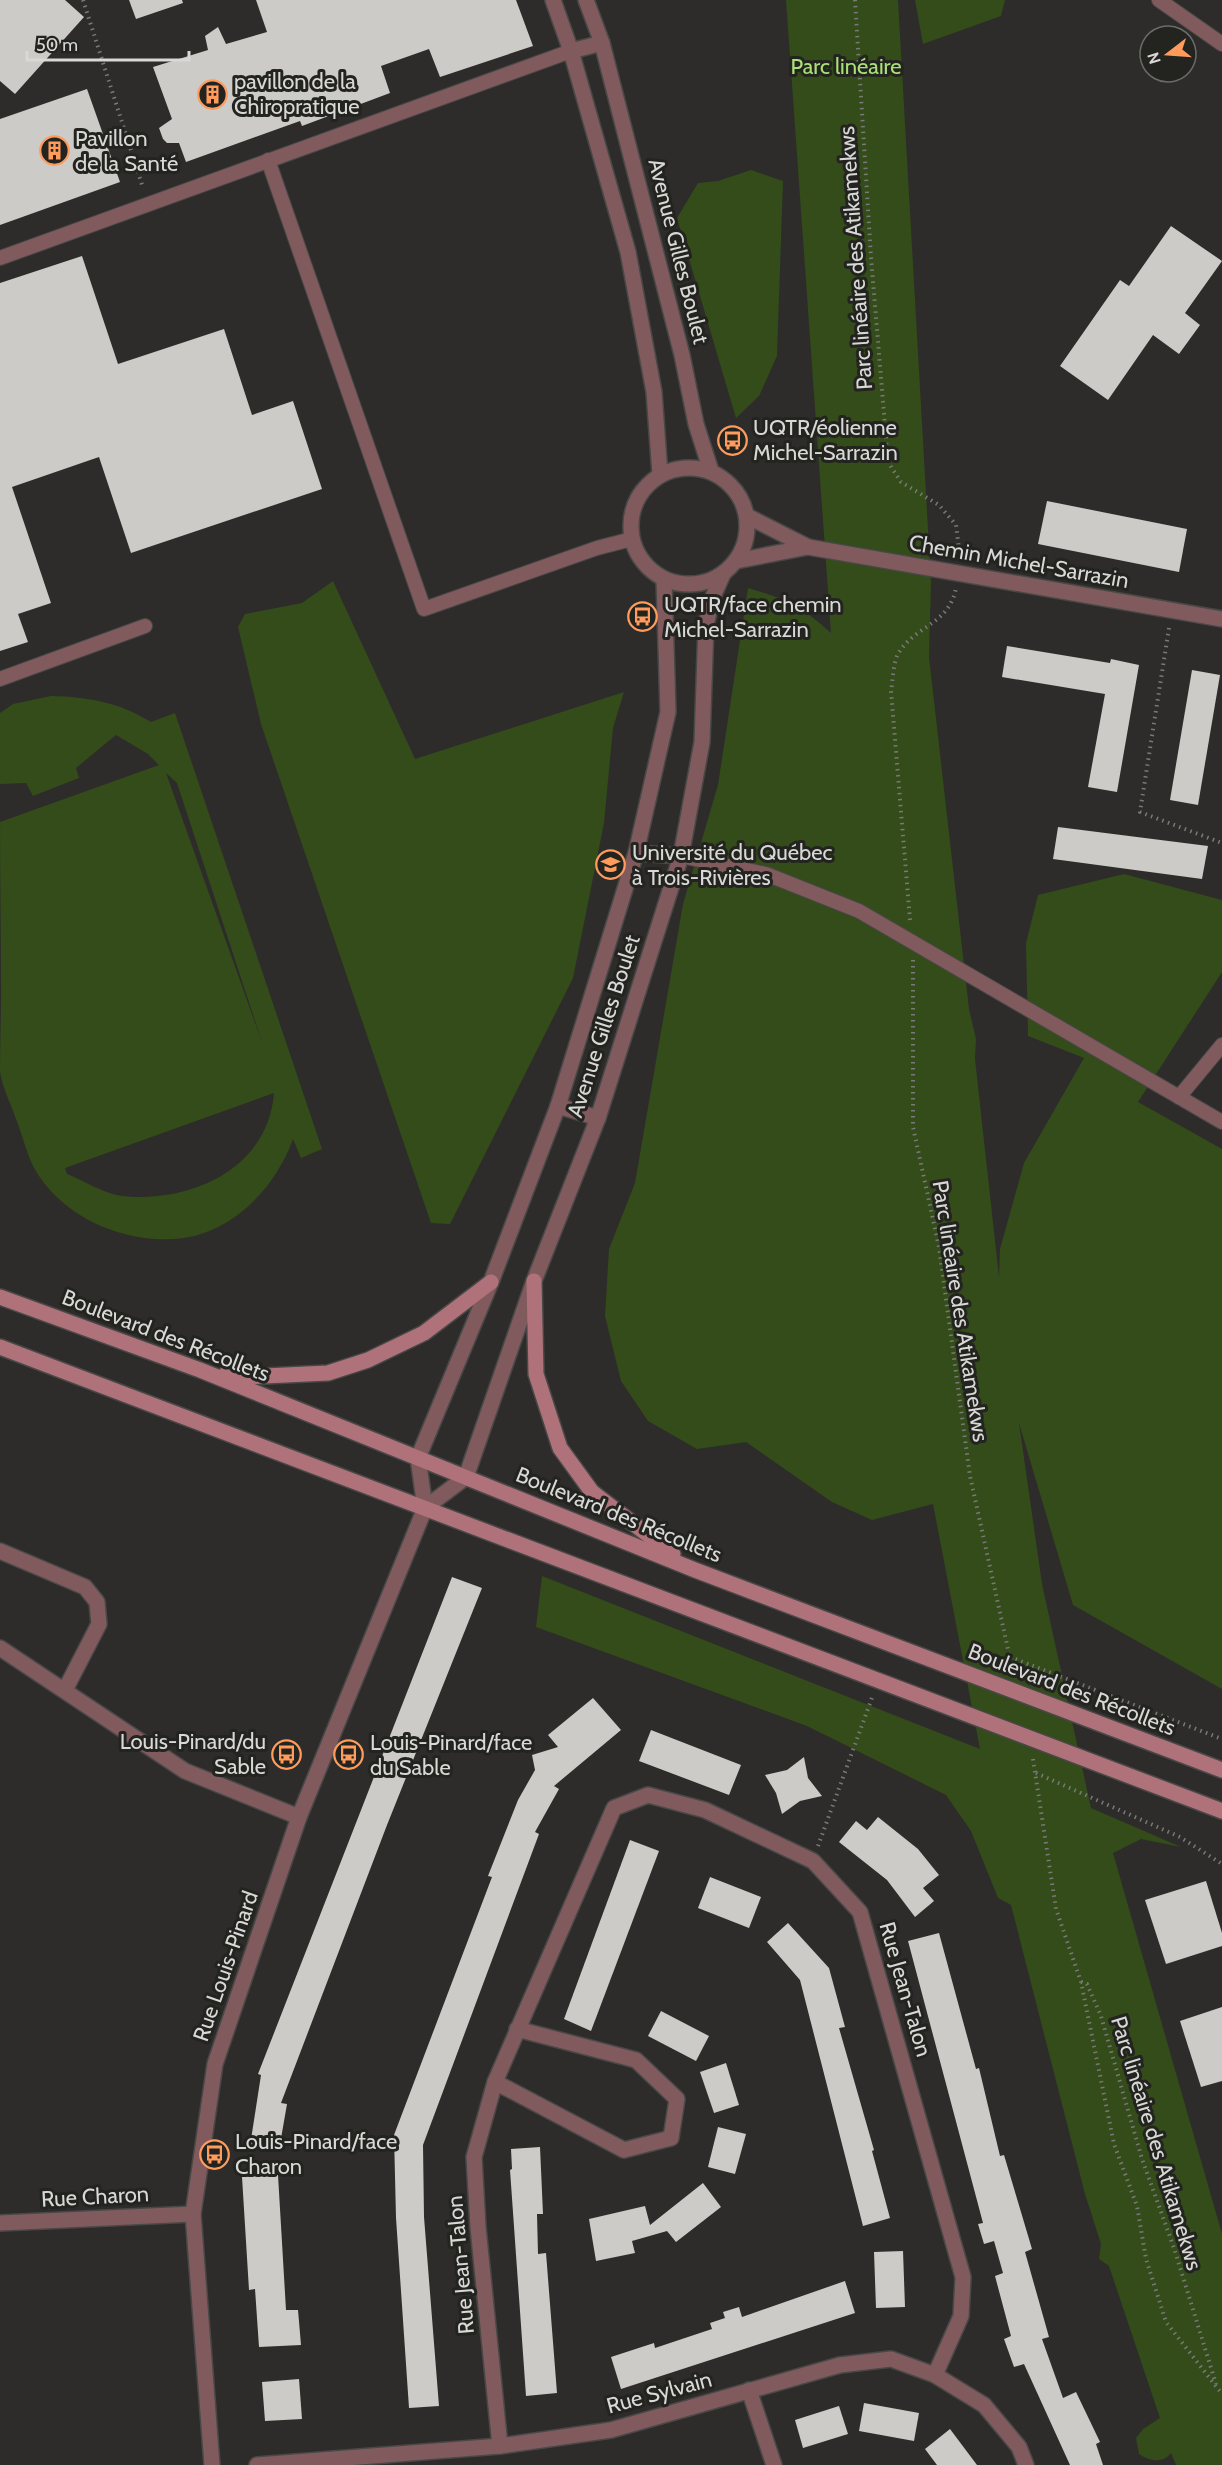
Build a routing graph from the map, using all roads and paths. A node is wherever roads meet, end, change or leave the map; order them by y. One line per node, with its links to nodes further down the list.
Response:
1 (83, 0): 10 (path)
2 (553, 0): 8 (street)
3 (586, 0): 6 (street, Avenue Gilles Boulet)
4 (855, 0): 17 (path, Parc linéaire des Atikamekws)
5 (1159, 0): 7 (lane)
6 (602, 43): 8 (street); 12 (street, Avenue Gilles Boulet)
7 (1222, 44)
8 (571, 51): 9 (lane); 13 (street)
9 (268, 160): 10 (lane); 15 (lane)
10 (148, 204): 11 (lane)
11 (0, 258)
12 (711, 471): 13 (street); 14 (street, Avenue Gilles Boulet)
13 (660, 474): 15 (street)
14 (747, 516): 16 (street, Chemin Michel-Sarrazin); 18 (street, Avenue Gilles Boulet)
15 (632, 539): 20 (street)
16 (808, 547): 18 (street, Chemin Michel-Sarrazin); 22 (street, Chemin Michel-Sarrazin)
17 (961, 554)
18 (736, 561): 19 (street, Avenue Gilles Boulet)
19 (723, 574): 20 (street, Avenue Gilles Boulet); 28 (street, Avenue Gilles Boulet)
20 (664, 579): 27 (street, Avenue Gilles Boulet)
21 (953, 602): 29 (path)
22 (1172, 610): 23 (street, Chemin Michel-Sarrazin); 26 (path)
23 (1222, 619)
24 (145, 626): 25 (lane)
25 (0, 679)
26 (1222, 843)
27 (636, 853): 28 (street); 33 (street, Avenue Gilles Boulet)
28 (681, 856): 32 (lane); 34 (street, Avenue Gilles Boulet)
29 (910, 921)
30 (914, 966): 47 (path, Parc linéaire des Atikamekws)
31 (1222, 1045): 32 (lane)
32 (1179, 1097): 35 (lane)
33 (558, 1106): 34 (street); 37 (street, Avenue Gilles Boulet)
34 (598, 1118): 36 (street, Avenue Gilles Boulet)
35 (1222, 1122)
36 (534, 1281): 42 (street, Avenue Gilles Boulet); 45 (main road)
37 (491, 1282): 40 (main road); 41 (street, Avenue Gilles Boulet)
38 (0, 1297): 40 (main road, Boulevard des Récollets)
39 (0, 1347): 43 (main road)
40 (200, 1370): 41 (main road, Boulevard des Récollets)
41 (418, 1458): 42 (main road, Boulevard des Récollets); 43 (street)
42 (466, 1477): 43 (street); 45 (main road, Boulevard des Récollets)
43 (425, 1508): 49 (main road); 56 (street, Rue Louis-Pinard)
44 (0, 1551): 50 (street)
45 (695, 1570): 53 (main road, Boulevard des Récollets)
46 (0, 1648): 50 (street)
47 (1009, 1657): 48 (path, Parc linéaire des Atikamekws); 51 (path)
48 (1011, 1663)
49 (878, 1680): 55 (main road); 57 (path)
50 (64, 1689): 56 (street)
51 (1222, 1739)
52 (1033, 1756): 54 (path, Parc linéaire des Atikamekws)
53 (1222, 1770)
54 (1036, 1772): 58 (path); 59 (path, Parc linéaire des Atikamekws)
55 (1222, 1811)
56 (299, 1817): 62 (street, Rue Louis-Pinard)
57 (813, 1861): 60 (street, Rue Jean-Talon); 64 (street, Rue Jean-Talon)
58 (1222, 1864)
59 (1081, 1982): 65 (path, Parc linéaire des Atikamekws); 65 (path, Parc linéaire des Atikamekws)
60 (517, 2029): 61 (street, Rue Jean-Talon); 61 (street)
61 (495, 2082): 68 (street, Rue Jean-Talon)
62 (193, 2214): 63 (street, Rue Charon); 69 (street, Rue Louis-Pinard)
63 (0, 2223)
64 (935, 2375): 66 (street, Rue Sylvain); 72 (street, Rue Sylvain)
65 (1217, 2387): 67 (path, Parc linéaire des Atikamekws)
66 (749, 2390): 68 (street, Rue Sylvain); 71 (street)
67 (1222, 2394)
68 (500, 2446): 70 (street, Rue Sylvain)
69 (212, 2465)
70 (257, 2465)
71 (774, 2465)
72 (1026, 2465)

